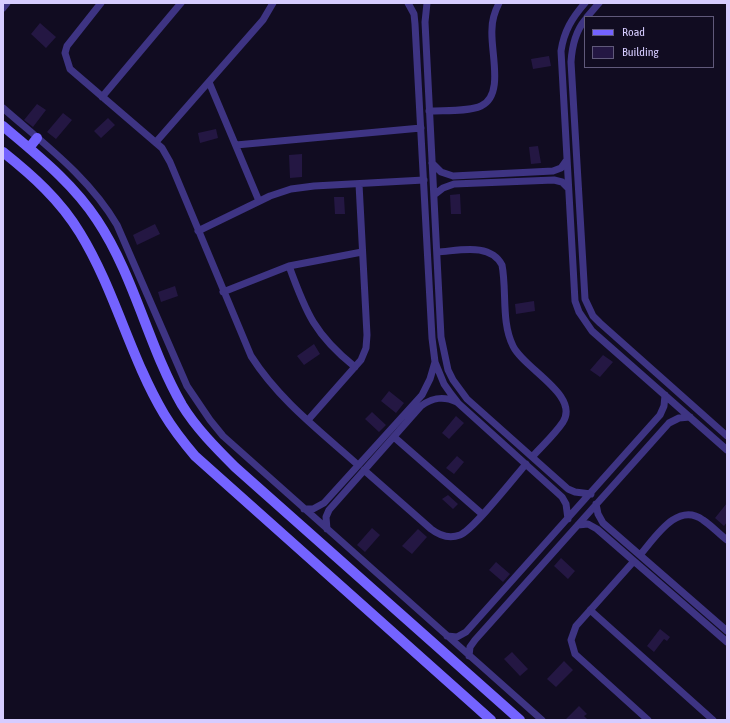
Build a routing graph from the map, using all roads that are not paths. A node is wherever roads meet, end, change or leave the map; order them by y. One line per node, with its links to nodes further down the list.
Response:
1 (7, 3): 10 (street)
2 (101, 3): 14 (street)
3 (181, 3): 14 (street)
4 (273, 3): 13 (street)
5 (408, 3): 18 (street)
6 (427, 3): 16 (street)
7 (499, 3): 16 (street)
8 (585, 3): 24 (street)
9 (599, 3): 11 (street)
10 (3, 8)
11 (588, 16)
12 (584, 21): 42 (street)
13 (209, 82): 20 (street); 21 (street)
14 (102, 97): 20 (street)
15 (3, 108): 19 (street)
16 (429, 111): 25 (street)
17 (3, 126): 22 (street)
18 (421, 128): 21 (street); 26 (street)
19 (37, 138): 22 (street); 50 (street)
20 (156, 142): 31 (street)
21 (236, 145): 30 (street)
22 (30, 148): 64 (street)
23 (3, 152): 63 (street)
24 (566, 161): 25 (street); 28 (street)
25 (432, 163): 29 (street)
26 (424, 180): 27 (street); 36 (street)
27 (359, 184): 30 (street); 32 (street)
28 (568, 188): 29 (street); 38 (street)
29 (434, 195): 33 (street)
30 (259, 201): 31 (street)
31 (198, 231): 35 (street)
32 (362, 252): 34 (street); 37 (street)
33 (436, 252): 45 (street); 45 (street)
34 (289, 266): 35 (street); 37 (street)
35 (223, 292): 41 (street)
36 (435, 362): 39 (street); 47 (street)
37 (355, 367): 41 (street)
38 (665, 395): 40 (street); 48 (street)
39 (458, 403): 43 (street); 46 (street)
40 (690, 417): 44 (street); 49 (street)
41 (308, 420): 47 (street)
42 (727, 436)
43 (394, 437): 47 (street); 51 (street)
44 (727, 450)
45 (533, 456): 48 (street)
46 (526, 464): 51 (street); 52 (street)
47 (361, 468): 50 (street); 51 (street); 54 (street)
48 (591, 494): 52 (street)
49 (596, 504): 53 (street); 56 (street)
50 (304, 509): 54 (street)
51 (482, 514)
52 (568, 519): 60 (street)
53 (578, 525): 57 (street); 62 (street)
54 (327, 529): 60 (street)
55 (727, 540): 56 (street)
56 (640, 555): 59 (street)
57 (634, 561): 58 (street); 61 (street)
58 (590, 610): 66 (street); 67 (street)
59 (727, 631)
60 (447, 636): 62 (street)
61 (727, 642)
62 (469, 656): 65 (street)
63 (491, 720)
64 (520, 720)
65 (542, 720)
66 (648, 720)
67 (713, 720)

